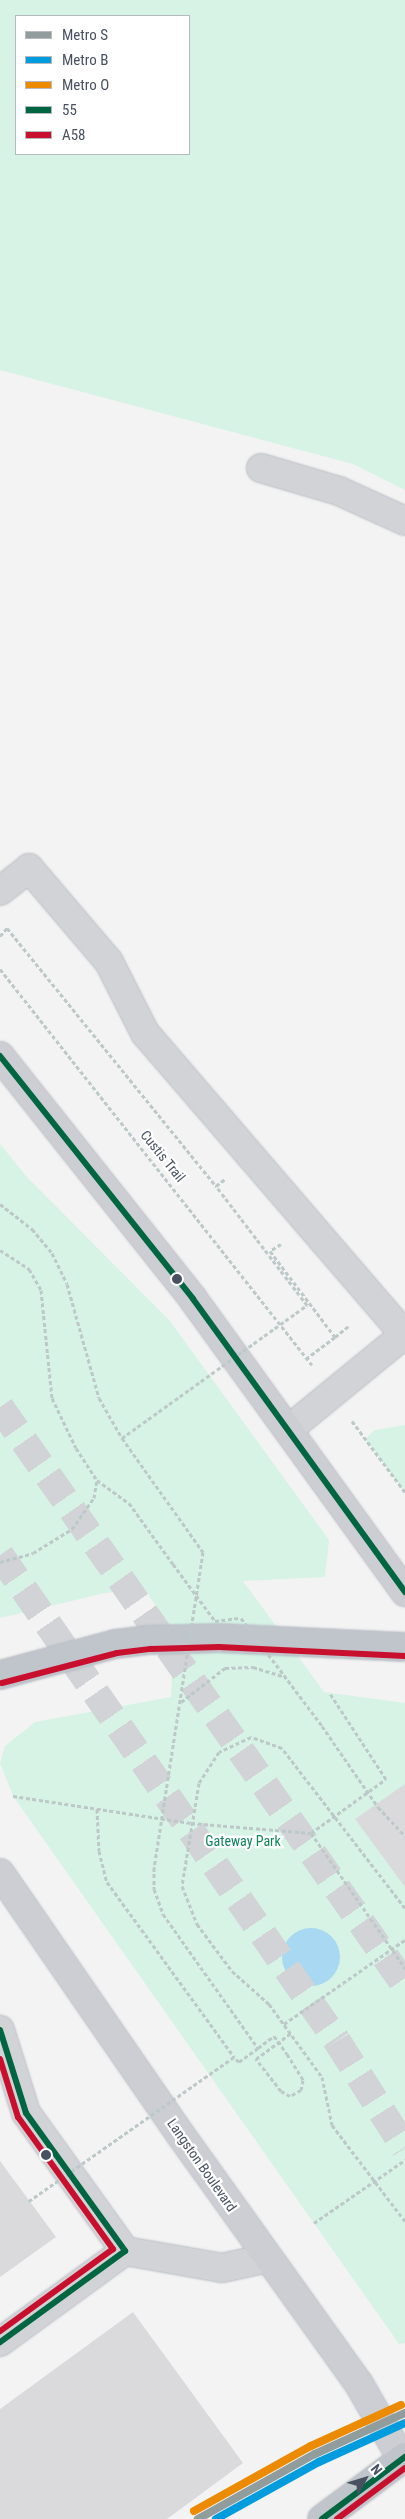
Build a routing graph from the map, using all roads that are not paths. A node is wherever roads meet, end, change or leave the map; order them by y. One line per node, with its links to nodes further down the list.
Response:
1 (261, 468): 2 (street)
2 (405, 521)
3 (0, 891): 5 (street)
4 (0, 1056): 6 (main road)
5 (404, 1333): 6 (street)
6 (289, 1429): 7 (main road)
7 (405, 1592)
8 (405, 1647): 9 (highway)
9 (0, 1675)
10 (0, 1873): 15 (main road, Langston Boulevard)
11 (0, 2030): 13 (street)
12 (0, 2077): 13 (street)
13 (26, 2113): 14 (street)
14 (124, 2251): 15 (street); 16 (street)
15 (268, 2258): 17 (main road, Langston Boulevard)
16 (0, 2342)
17 (404, 2460): 18 (highway)
18 (322, 2519)

